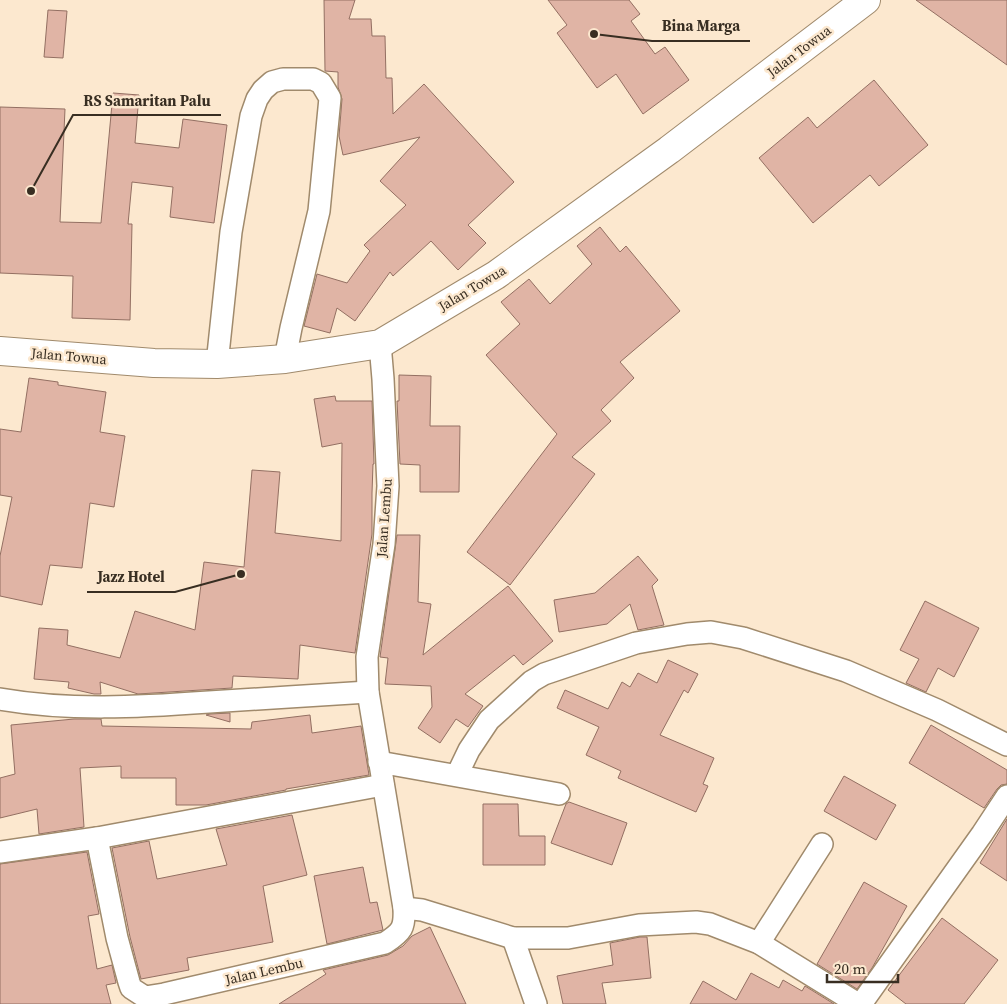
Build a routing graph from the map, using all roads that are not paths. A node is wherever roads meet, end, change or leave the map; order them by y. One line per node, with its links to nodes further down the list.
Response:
1 (866, 0): 2 (main road, Jalan Towua)
2 (380, 344): 4 (main road, Jalan Towua); 6 (street, Jalan Lembu)
3 (0, 351): 5 (main road, Jalan Towua)
4 (285, 359): 5 (main road, Jalan Towua); 5 (street)
5 (217, 364)
6 (368, 692): 7 (street); 9 (street, Jalan Lembu)
7 (0, 699)
8 (1007, 745): 10 (street)
9 (380, 762): 10 (street); 11 (street, Jalan Lembu)
10 (457, 776): 12 (street)
11 (383, 785): 14 (street); 17 (street, Jalan Lembu)
12 (559, 794)
13 (1007, 796): 21 (street)
14 (97, 838): 16 (street); 17 (street, Jalan Lembu)
15 (822, 844): 19 (street)
16 (0, 852)
17 (404, 908): 18 (street)
18 (513, 938): 19 (street); 20 (street)
19 (759, 943): 21 (street)
20 (536, 1004)
21 (859, 1004)

